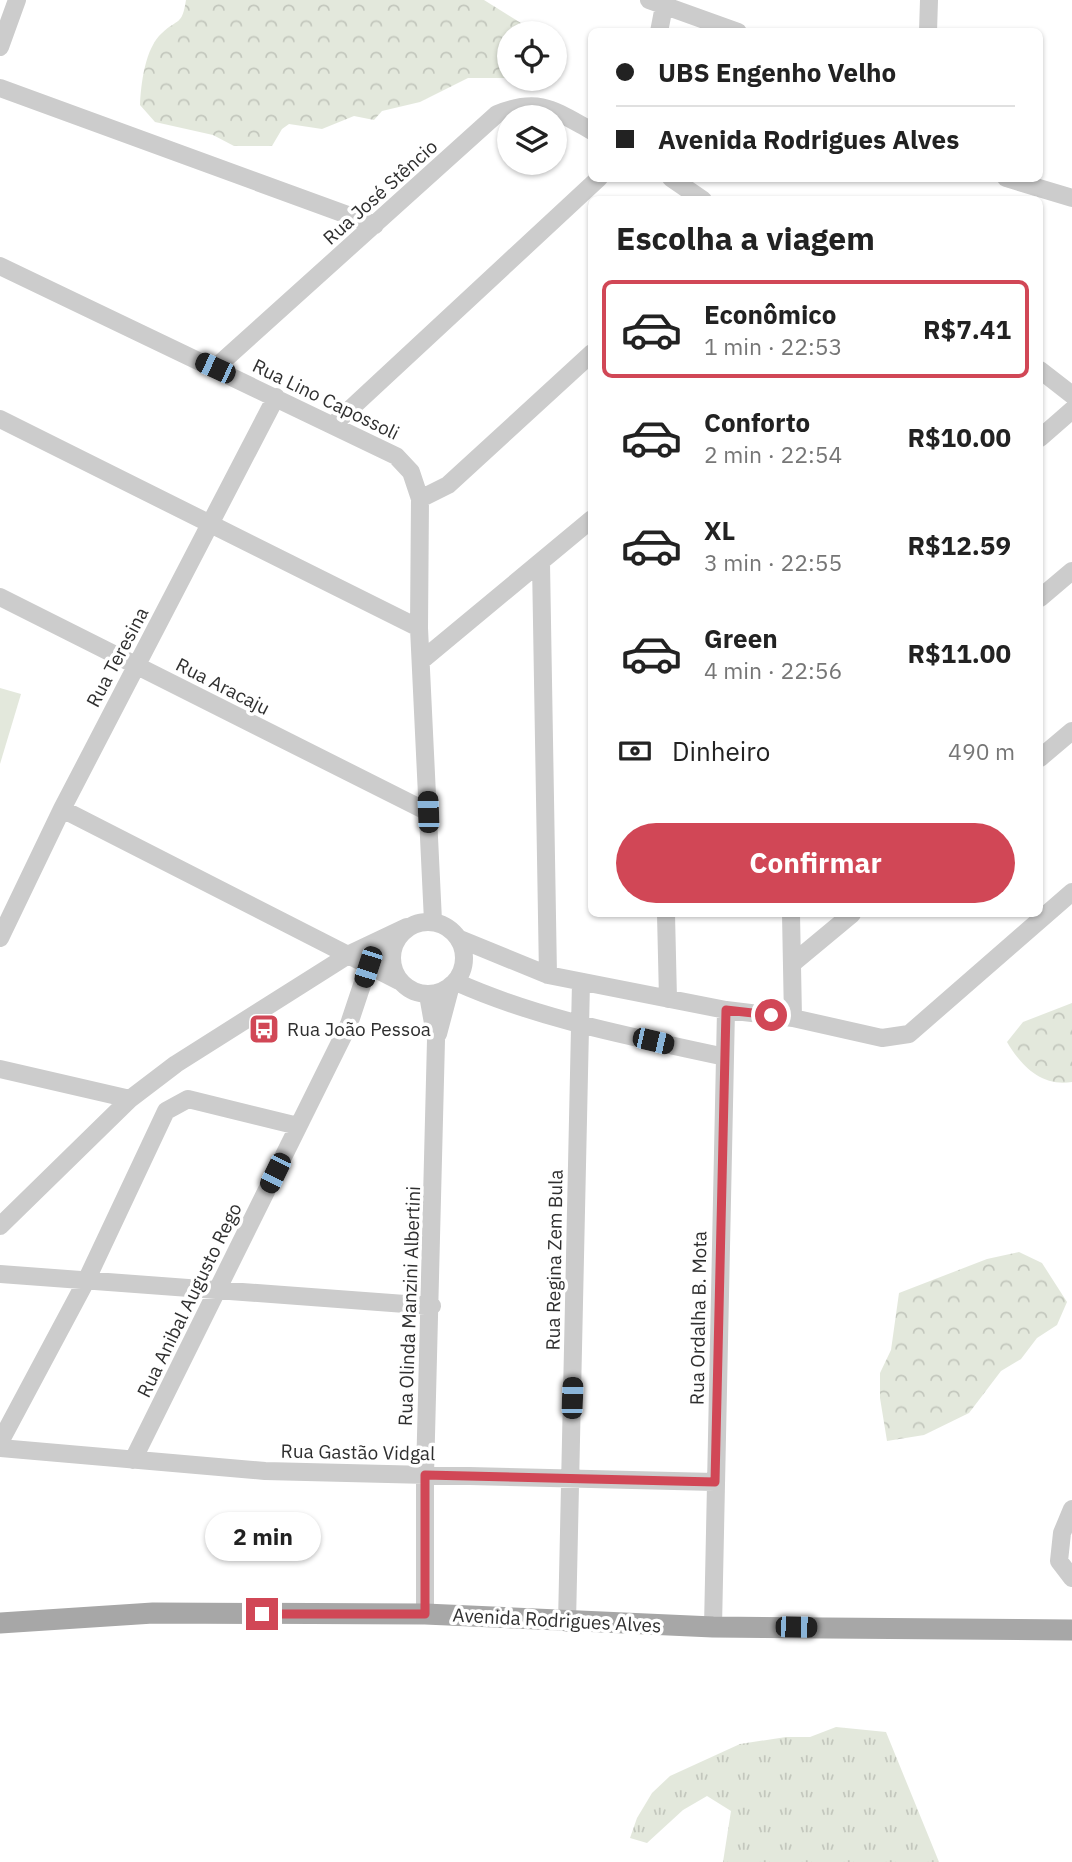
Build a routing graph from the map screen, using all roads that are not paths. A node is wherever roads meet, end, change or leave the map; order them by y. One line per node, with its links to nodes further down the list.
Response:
1 (17, 0): 7 (street)
2 (929, 0): 6 (street)
3 (657, 3): 4 (street); 5 (street)
4 (659, 28)
5 (727, 28)
6 (928, 28)
7 (0, 47)
8 (0, 88): 15 (street)
9 (588, 129): 15 (street, Rua José Stêncio)
10 (595, 182): 24 (street)
11 (677, 182): 13 (street)
12 (1019, 182): 14 (street)
13 (697, 196)
14 (1072, 198)
15 (376, 225): 18 (street, Rua José Stêncio)
16 (0, 266): 18 (street, Rua Lino Capossoli)
17 (588, 357): 26 (street)
18 (215, 368): 21 (street, Rua Lino Capossoli)
19 (1043, 372): 20 (street)
20 (1072, 395)
21 (276, 397): 24 (street, Rua Lino Capossoli); 28 (street, Rua Teresina)
22 (1072, 410): 25 (street)
23 (0, 419): 28 (street)
24 (332, 425): 26 (street, Rua Lino Capossoli)
25 (1043, 435)
26 (420, 499): 33 (street, Rua Lino Capossoli)
27 (588, 522): 29 (street)
28 (209, 526): 33 (street); 35 (street, Rua Teresina)
29 (541, 563): 34 (street); 51 (street)
30 (1072, 570): 31 (street)
31 (1043, 595)
32 (0, 597): 35 (street, Rua Aracaju)
33 (419, 628): 34 (street, Rua Lino Capossoli)
34 (421, 661): 39 (street, Rua Lino Capossoli)
35 (136, 665): 38 (street, Rua Teresina); 39 (street, Rua Aracaju)
36 (1072, 731): 37 (street)
37 (1043, 755)
38 (62, 809): 46 (street, Rua Teresina); 48 (street)
39 (428, 812): 44 (street, Rua Lino Capossoli)
40 (1072, 892): 58 (street)
41 (666, 917): 56 (street)
42 (791, 917): 49 (street)
43 (848, 917): 49 (street)
44 (433, 921): 45 (street); 47 (street)
45 (402, 932): 48 (street); 50 (street, Rua Anibal Augusto Rego); 52 (street)
46 (0, 938)
47 (460, 939): 51 (street); 54 (street)
48 (350, 954): 50 (street); 63 (street)
49 (793, 963): 58 (street)
50 (368, 967): 52 (street); 64 (street, Rua Anibal Augusto Rego)
51 (548, 975): 53 (street)
52 (399, 981): 55 (street)
53 (581, 982): 56 (street); 59 (street, Rua Regina Zem Bula)
54 (454, 983): 55 (street); 59 (street); 60 (street, Rua Olinda Manzini Albertini)
55 (428, 995): 60 (street, Rua Olinda Manzini Albertini)
56 (668, 999): 57 (street)
57 (726, 1010): 58 (street); 61 (street, Rua Ordalha B. Mota)
58 (793, 1018)
59 (580, 1025): 61 (street); 74 (street, Rua Regina Zem Bula)
60 (436, 1040): 69 (street, Rua Olinda Manzini Albertini)
61 (725, 1057): 75 (street, Rua Ordalha B. Mota)
62 (0, 1069): 63 (street)
63 (130, 1100): 65 (street)
64 (298, 1126): 67 (street); 68 (street, Rua Anibal Augusto Rego)
65 (0, 1226)
66 (0, 1274): 67 (street)
67 (86, 1281): 68 (street); 70 (street)
68 (217, 1290): 69 (street); 72 (street, Rua Anibal Augusto Rego)
69 (432, 1306): 73 (street, Rua Olinda Manzini Albertini)
70 (0, 1442)
71 (0, 1448): 72 (street, Rua Gastão Vidgal)
72 (133, 1460): 73 (street, Rua Gastão Vidgal)
73 (425, 1475): 74 (street, Rua Gastão Vidgal); 78 (street, Rua Olinda Manzini Albertini)
74 (570, 1478): 75 (street, Rua Gastão Vidgal); 80 (street, Rua Regina Zem Bula)
75 (715, 1482): 81 (street, Rua Ordalha B. Mota)
76 (1072, 1508): 77 (street)
77 (1070, 1577)
78 (425, 1614): 79 (main road, Avenida Rodrigues Alves); 80 (main road, Avenida Rodrigues Alves)
79 (0, 1623)
80 (567, 1623): 81 (main road, Avenida Rodrigues Alves)
81 (713, 1627): 82 (main road, Avenida Rodrigues Alves)
82 (1072, 1630)

